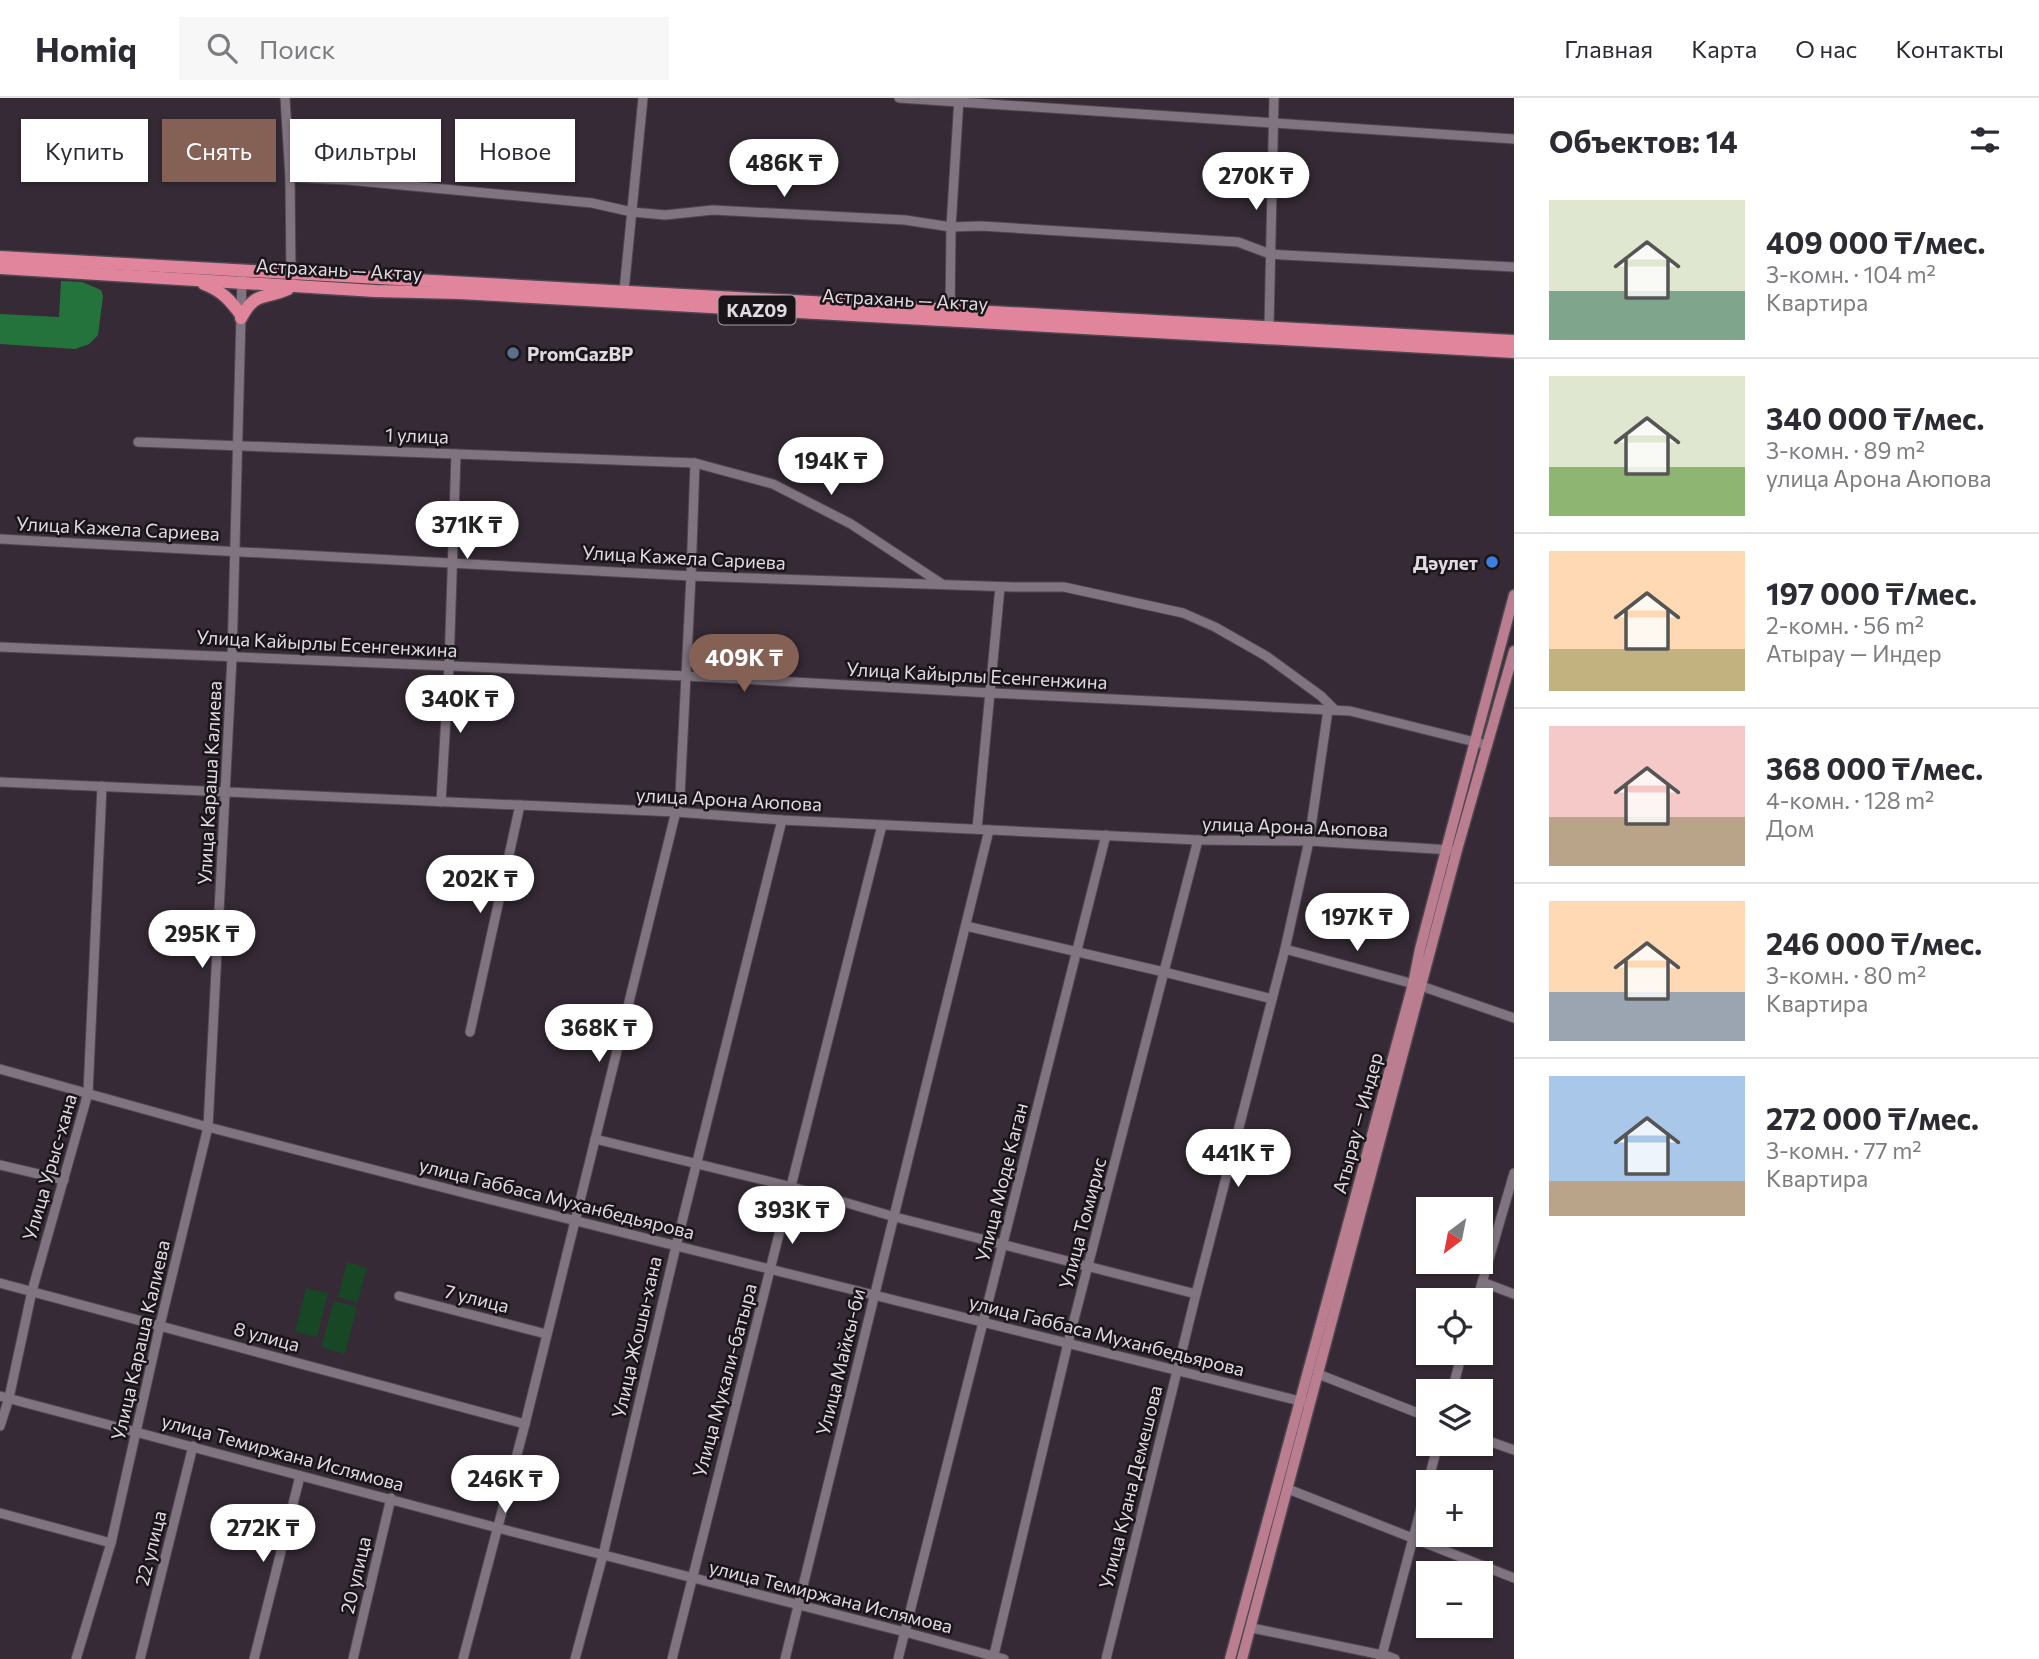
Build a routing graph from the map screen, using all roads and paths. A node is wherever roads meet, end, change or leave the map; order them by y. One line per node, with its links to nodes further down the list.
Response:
1 (285, 98): 8 (street)
2 (643, 98): 11 (street)
3 (899, 98): 5 (street)
4 (1274, 98): 6 (street)
5 (959, 99): 6 (street); 12 (street)
6 (1273, 123): 7 (street); 13 (street)
7 (1514, 139)
8 (290, 177)
9 (290, 182): 18 (street)
10 (369, 182): 11 (street)
11 (632, 212): 12 (street); 21 (street)
12 (951, 228): 13 (street); 22 (street)
13 (1270, 254): 15 (street); 25 (street)
14 (0, 257): 17 (highway, Астрахань — Актау / KAZ09)
15 (1514, 267)
16 (0, 268): 19 (highway, Астрахань — Актау / KAZ09)
17 (242, 270): 18 (highway, Астрахань — Актау / KAZ09); 20 (street, Улица Караша Калиева)
18 (291, 279): 20 (highway, Астрахань — Актау / KAZ09); 21 (highway, Астрахань — Актау / KAZ09); 22 (highway, Астрахань — Актау / KAZ09); 23 (highway)
19 (191, 280): 20 (highway, Астрахань — Актау / KAZ09); 23 (highway)
20 (242, 283): 23 (street, Улица Караша Калиева)
21 (624, 291): 22 (highway, Астрахань — Актау / KAZ09)
22 (950, 315): 24 (highway, Астрахань — Актау / KAZ09)
23 (241, 317): 29 (street, Улица Караша Калиева)
24 (1077, 322): 25 (highway, Астрахань — Актау / KAZ09); 27 (highway, Астрахань — Актау / KAZ09)
25 (1269, 327): 26 (highway, Астрахань — Актау / KAZ09)
26 (1514, 341)
27 (1514, 352)
28 (138, 442): 29 (street, 1 улица)
29 (237, 446): 30 (street, 1 улица); 33 (street, Улица Караша Калиева)
30 (456, 454): 31 (street, 1 улица); 34 (street)
31 (695, 463): 35 (street); 36 (street, 1 улица)
32 (0, 539): 33 (street, Улица Кажела Сариева)
33 (235, 552): 34 (street, Улица Кажела Сариева); 41 (street, Улица Караша Калиева)
34 (452, 564): 35 (street, Улица Кажела Сариева); 42 (street)
35 (691, 576): 36 (street, Улица Кажела Сариева); 43 (street)
36 (944, 585): 37 (street, Улица Кажела Сариева)
37 (1000, 587): 44 (street); 45 (street, Улица Кажела Сариева)
38 (1514, 596): 46 (main road, Атырау — Индер)
39 (0, 647): 41 (street, Улица Кайырлы Есенгенжина)
40 (1514, 651): 47 (main road, Атырау — Индер)
41 (232, 657): 42 (street, Улица Кайырлы Есенгенжина); 50 (street, Улица Караша Калиева)
42 (449, 666): 43 (street, Улица Кайырлы Есенгенжина); 51 (street)
43 (686, 676): 44 (street, Улица Кайырлы Есенгенжина); 53 (street)
44 (991, 693): 45 (street, Улица Кайырлы Есенгенжина); 56 (street)
45 (1331, 710): 46 (street, Улица Кайырлы Есенгенжина); 60 (street, Улица Куана Демешова)
46 (1474, 742): 47 (street, Улица Кайырлы Есенгенжина); 61 (main road, Атырау — Индер)
47 (1487, 745): 61 (main road, Атырау — Индер)
48 (0, 782): 49 (street, улица Арона Аюпова)
49 (102, 786): 50 (street, улица Арона Аюпова); 71 (street, Улица Урыс-хана)
50 (226, 792): 51 (street, улица Арона Аюпова); 72 (street, Улица Караша Калиева)
51 (441, 802): 52 (street, улица Арона Аюпова)
52 (520, 805): 53 (street, улица Арона Аюпова); 69 (street)
53 (676, 812): 54 (street, улица Арона Аюпова); 73 (street)
54 (782, 820): 55 (street, улица Арона Аюпова); 74 (street, Улица Жошы-хана)
55 (882, 825): 56 (street, улица Арона Аюпова); 78 (street, Улица Мукали-батыра)
56 (977, 829): 57 (street, улица Арона Аюпова)
57 (989, 830): 58 (street, улица Арона Аюпова); 62 (street, Улица Майкы-би)
58 (1106, 835): 59 (street, улица Арона Аюпова); 64 (street, Улица Моде Каган)
59 (1198, 840): 60 (street, улица Арона Аюпова); 65 (street, Улица Томирис)
60 (1309, 841): 61 (street, улица Арона Аюпова); 63 (street, Улица Куана Демешова)
61 (1451, 850): 66 (main road, Атырау — Индер)
62 (966, 926): 64 (street); 79 (street, Улица Майкы-би)
63 (1285, 949): 66 (street); 67 (street, Улица Куана Демешова)
64 (1077, 952): 65 (street); 81 (street, Улица Моде Каган)
65 (1164, 972): 67 (street); 83 (street, Улица Томирис)
66 (1417, 985): 68 (street); 98 (main road, Атырау — Индер); 100 (main road, Атырау — Индер)
67 (1272, 999): 89 (street, Улица Куана Демешова)
68 (1514, 1018)
69 (470, 1032)
70 (0, 1069): 71 (street, улица Габбаса Муханбедьярова)
71 (88, 1093): 72 (street, улица Габбаса Муханбедьярова); 77 (street, Улица Урыс-хана)
72 (208, 1127): 80 (street, улица Габбаса Муханбедьярова); 94 (street, Улица Караша Калиева)
73 (595, 1139): 74 (street); 80 (street)
74 (696, 1164): 78 (street); 82 (street, Улица Жошы-хана)
75 (0, 1165): 77 (street)
76 (1514, 1173): 85 (street)
77 (64, 1181): 88 (street, Улица Урыс-хана)
78 (792, 1187): 79 (street); 84 (street, Улица Мукали-батыра)
79 (895, 1217): 81 (street); 91 (street, Улица Майкы-би)
80 (574, 1220): 82 (street, улица Габбаса Муханбедьярова); 95 (street)
81 (1003, 1244): 83 (street); 93 (street, Улица Моде Каган)
82 (676, 1246): 84 (street, улица Габбаса Муханбедьярова); 116 (street, Улица Жошы-хана)
83 (1088, 1267): 89 (street); 96 (street, Улица Томирис)
84 (771, 1269): 91 (street, улица Габбаса Муханбедьярова); 117 (street, Улица Мукали-батыра)
85 (1482, 1282): 87 (street); 90 (street)
86 (0, 1283): 88 (street, 8 улица)
87 (1480, 1288)
88 (32, 1291): 94 (street, 8 улица); 99 (street, Улица Урыс-хана)
89 (1196, 1294): 97 (street, Улица Куана Демешова)
90 (1514, 1294)
91 (874, 1295): 93 (street, улица Габбаса Муханбедьярова); 119 (street, Улица Майкы-би)
92 (399, 1296): 95 (street, 7 улица)
93 (984, 1322): 96 (street, улица Габбаса Муханбедьярова); 121 (street, Улица Моде Каган)
94 (160, 1325): 102 (street, 8 улица); 104 (street, Улица Караша Калиева)
95 (546, 1334): 102 (street)
96 (1068, 1343): 97 (street, улица Габбаса Муханбедьярова); 123 (street, Улица Томирис)
97 (1177, 1370): 100 (street, улица Габбаса Муханбедьярова); 134 (street, Улица Куана Демешова)
98 (1318, 1374): 100 (main road, Атырау — Индер); 101 (street)
99 (4, 1397): 103 (street, Улица Урыс-хана); 104 (street, улица Темиржана Ислямова)
100 (1305, 1403): 110 (main road, Атырау — Индер); 135 (main road, Атырау — Индер)
101 (1416, 1412)
102 (524, 1424): 113 (street)
103 (0, 1426)
104 (137, 1431): 106 (street, улица Темиржана Ислямова); 115 (street, Улица Караша Калиева)
105 (1493, 1442): 107 (street)
106 (193, 1446): 109 (street, улица Темиржана Ислямова); 125 (street, 22 улица)
107 (1514, 1450)
108 (1434, 1456): 114 (street)
109 (300, 1476): 111 (street, улица Темиржана Ислямова); 126 (street)
110 (1288, 1489): 114 (street); 120 (main road, Атырау — Индер)
111 (391, 1498): 113 (street, улица Темиржана Ислямова); 127 (street, 20 улица)
112 (0, 1513): 115 (street)
113 (498, 1528): 116 (street, улица Темиржана Ислямова); 128 (street)
114 (1413, 1538): 118 (street); 122 (street)
115 (111, 1543): 124 (street, Улица Караша Калиева)
116 (603, 1555): 117 (street, улица Темиржана Ислямова); 129 (street, Улица Жошы-хана)
117 (691, 1578): 119 (street, улица Темиржана Ислямова); 130 (street, Улица Мукали-батыра)
118 (1514, 1578)
119 (798, 1605): 121 (street, улица Темиржана Ислямова); 131 (street, Улица Майкы-би)
120 (1252, 1628): 122 (street); 136 (main road, Атырау — Индер)
121 (905, 1632): 123 (street, улица Темиржана Ислямова); 132 (street, Улица Моде Каган)
122 (1382, 1657): 137 (street)
123 (993, 1658): 133 (street, улица Темиржана Ислямова)
124 (76, 1659)
125 (140, 1659)
126 (254, 1659)
127 (352, 1659)
128 (463, 1659)
129 (575, 1659)
130 (672, 1659)
131 (785, 1659)
132 (898, 1659)
133 (1004, 1659)
134 (1106, 1659)
135 (1230, 1659)
136 (1242, 1659)
137 (1395, 1659)

